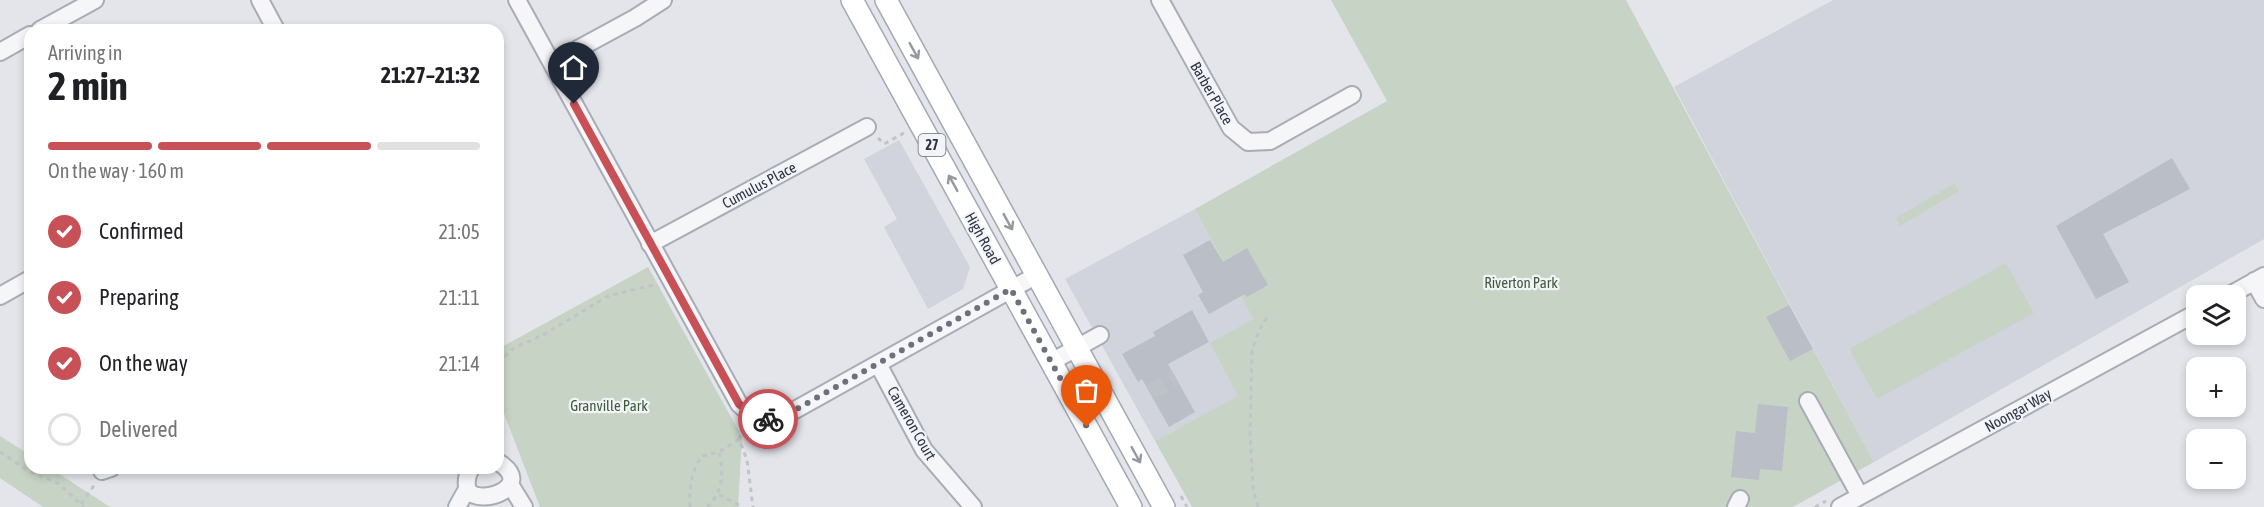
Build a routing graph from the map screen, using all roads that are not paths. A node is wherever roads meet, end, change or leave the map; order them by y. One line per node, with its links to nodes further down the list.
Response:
1 (95, 0): 8 (street)
2 (260, 0): 9 (street)
3 (517, 0): 12 (street)
4 (663, 0): 12 (street)
5 (852, 0): 20 (main road, High Road / 27, one-way to 5)
6 (886, 0): 16 (main road, High Road / 27, one-way to 16)
7 (1161, 0): 13 (street, Barber Place)
8 (51, 24)
9 (273, 24)
10 (24, 39): 11 (street)
11 (0, 52)
12 (552, 63): 15 (street)
13 (1352, 95)
14 (867, 127): 15 (street, Cumulus Place)
15 (650, 244): 27 (street)
16 (1037, 274): 20 (street); 25 (main road, High Road / 27)
17 (2259, 278): 19 (street); 22 (street)
18 (24, 282): 21 (street)
19 (2246, 286)
20 (1011, 289): 26 (main road, High Road / 27); 27 (street)
21 (0, 296)
22 (2264, 299)
23 (2186, 318): 33 (street, Noongar Way)
24 (1100, 335): 25 (street)
25 (1077, 348): 26 (street); 39 (main road, High Road / 27, one-way to 39)
26 (1051, 362): 38 (main road, High Road / 27)
27 (879, 364): 37 (street, Cameron Court)
28 (1808, 401): 33 (street)
29 (504, 468): 31 (street)
30 (468, 474): 32 (street)
31 (511, 486): 34 (street); 36 (street)
32 (467, 489): 34 (street); 35 (street)
33 (1860, 496): 40 (street, Noongar Way)
34 (492, 505)
35 (457, 507)
36 (524, 507)
37 (973, 507)
38 (1131, 507)
39 (1164, 507)
40 (1840, 507)

